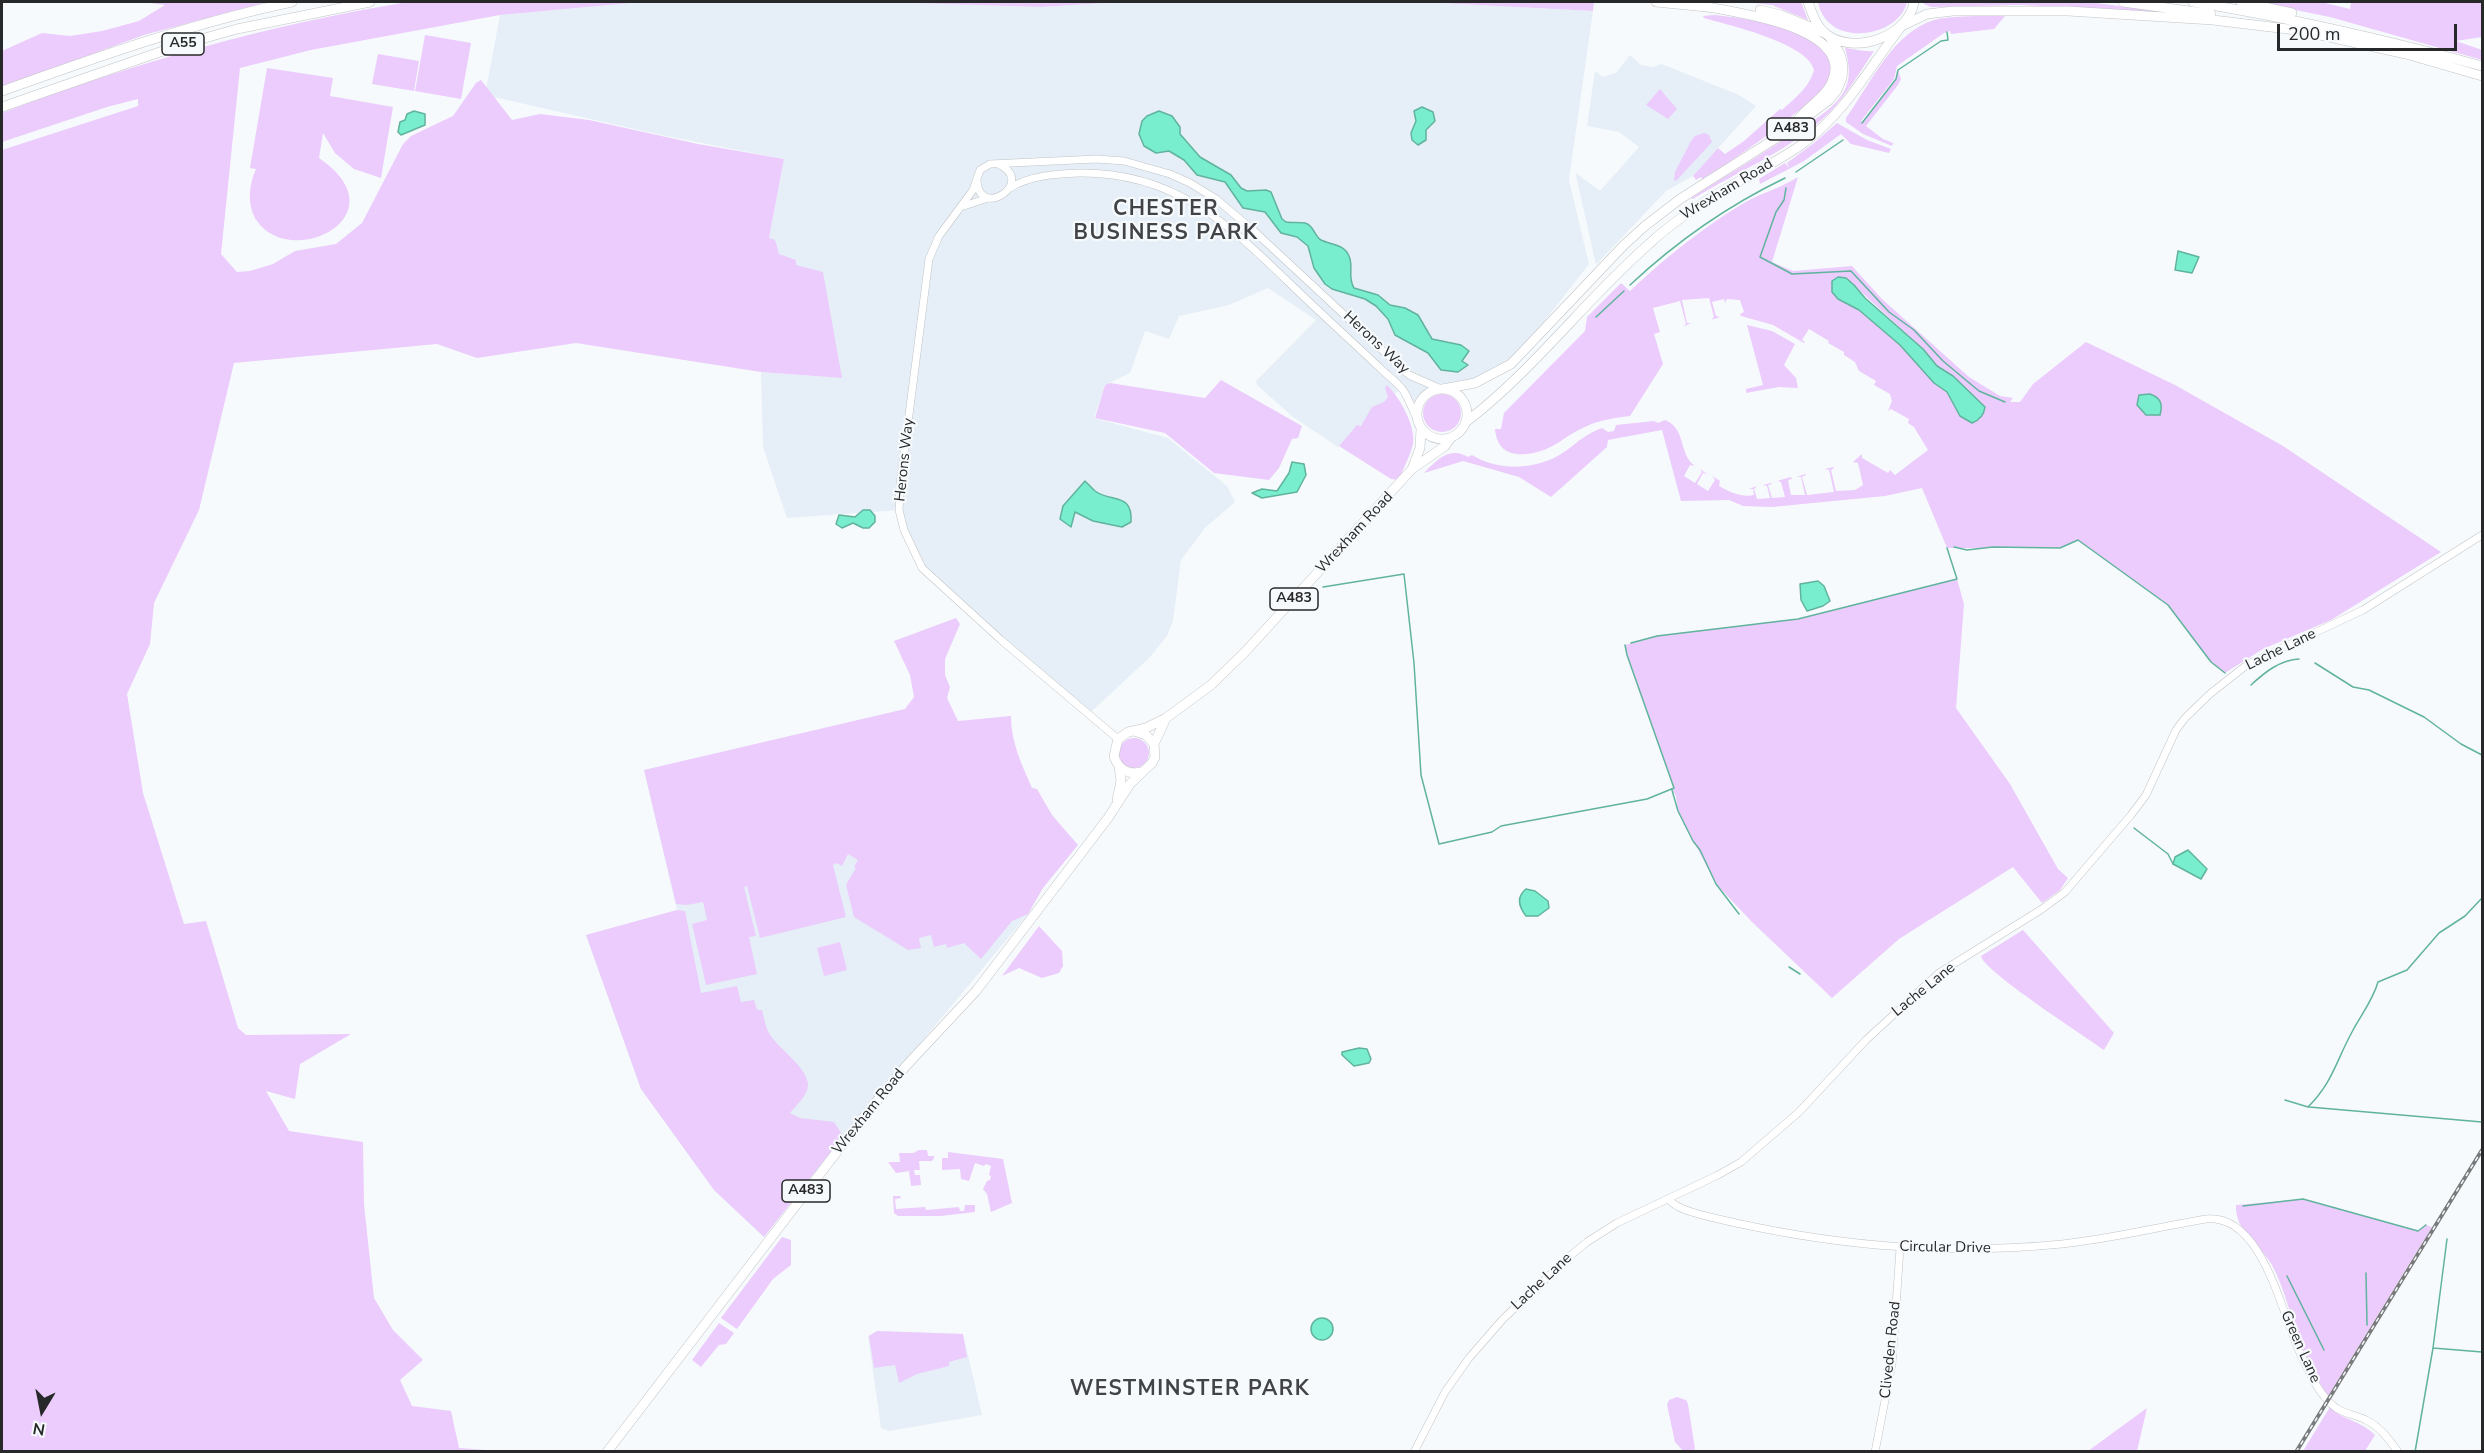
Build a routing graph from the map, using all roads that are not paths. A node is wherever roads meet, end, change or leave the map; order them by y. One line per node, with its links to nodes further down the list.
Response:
1 (292, 2): 16 (highway, A55)
2 (370, 2): 17 (highway, A55)
3 (1656, 2): 9 (highway)
4 (1808, 2): 12 (highway, Wrexham Road)
5 (1914, 2): 10 (highway)
6 (2123, 2): 11 (highway)
7 (2193, 2): 13 (highway)
8 (2241, 2): 13 (highway)
9 (1702, 6): 12 (highway); 18 (highway)
10 (1903, 26): 11 (highway); 12 (highway); 26 (highway, Wrexham Road / A483)
11 (2296, 30): 15 (highway)
12 (1827, 35): 18 (highway, Wrexham Road / A483)
13 (2378, 38): 14 (highway)
14 (2482, 66)
15 (2482, 76)
16 (2, 91)
17 (2, 107)
18 (1792, 128): 24 (highway, Wrexham Road / A483)
19 (998, 164): 20 (street); 21 (street); 24 (street, Herons Way)
20 (976, 180): 22 (street); 23 (street, Herons Way)
21 (1010, 188): 22 (street); 25 (street, Herons Way)
22 (988, 198): 23 (street)
23 (961, 207): 33 (street, Herons Way)
24 (1442, 389): 25 (highway); 26 (highway)
25 (1417, 419): 27 (highway)
26 (1466, 422): 28 (highway)
27 (1420, 429): 28 (highway); 29 (highway, Wrexham Road / A483)
28 (1450, 439): 29 (highway, Wrexham Road / A483)
29 (1412, 469): 31 (highway, Wrexham Road / A483)
30 (2482, 535): 38 (street, Lache Lane)
31 (1166, 718): 32 (highway, Wrexham Road / A483); 34 (highway, Wrexham Road / A483)
32 (1134, 731): 33 (highway, A483); 34 (highway)
33 (1118, 739): 35 (highway, A483)
34 (1154, 744): 36 (highway, A483)
35 (1119, 766): 36 (highway); 37 (highway, Wrexham Road / A483)
36 (1143, 771): 37 (highway, Wrexham Road / A483)
37 (1115, 807): 41 (highway, Wrexham Road / A483)
38 (1669, 1199): 40 (street, Circular Drive); 42 (street, Lache Lane)
39 (2226, 1220): 40 (street, Circular Drive); 44 (street, Green Lane)
40 (1900, 1248): 43 (street, Cliveden Road)
41 (607, 1452)
42 (1414, 1452)
43 (1875, 1452)
44 (2398, 1452)

